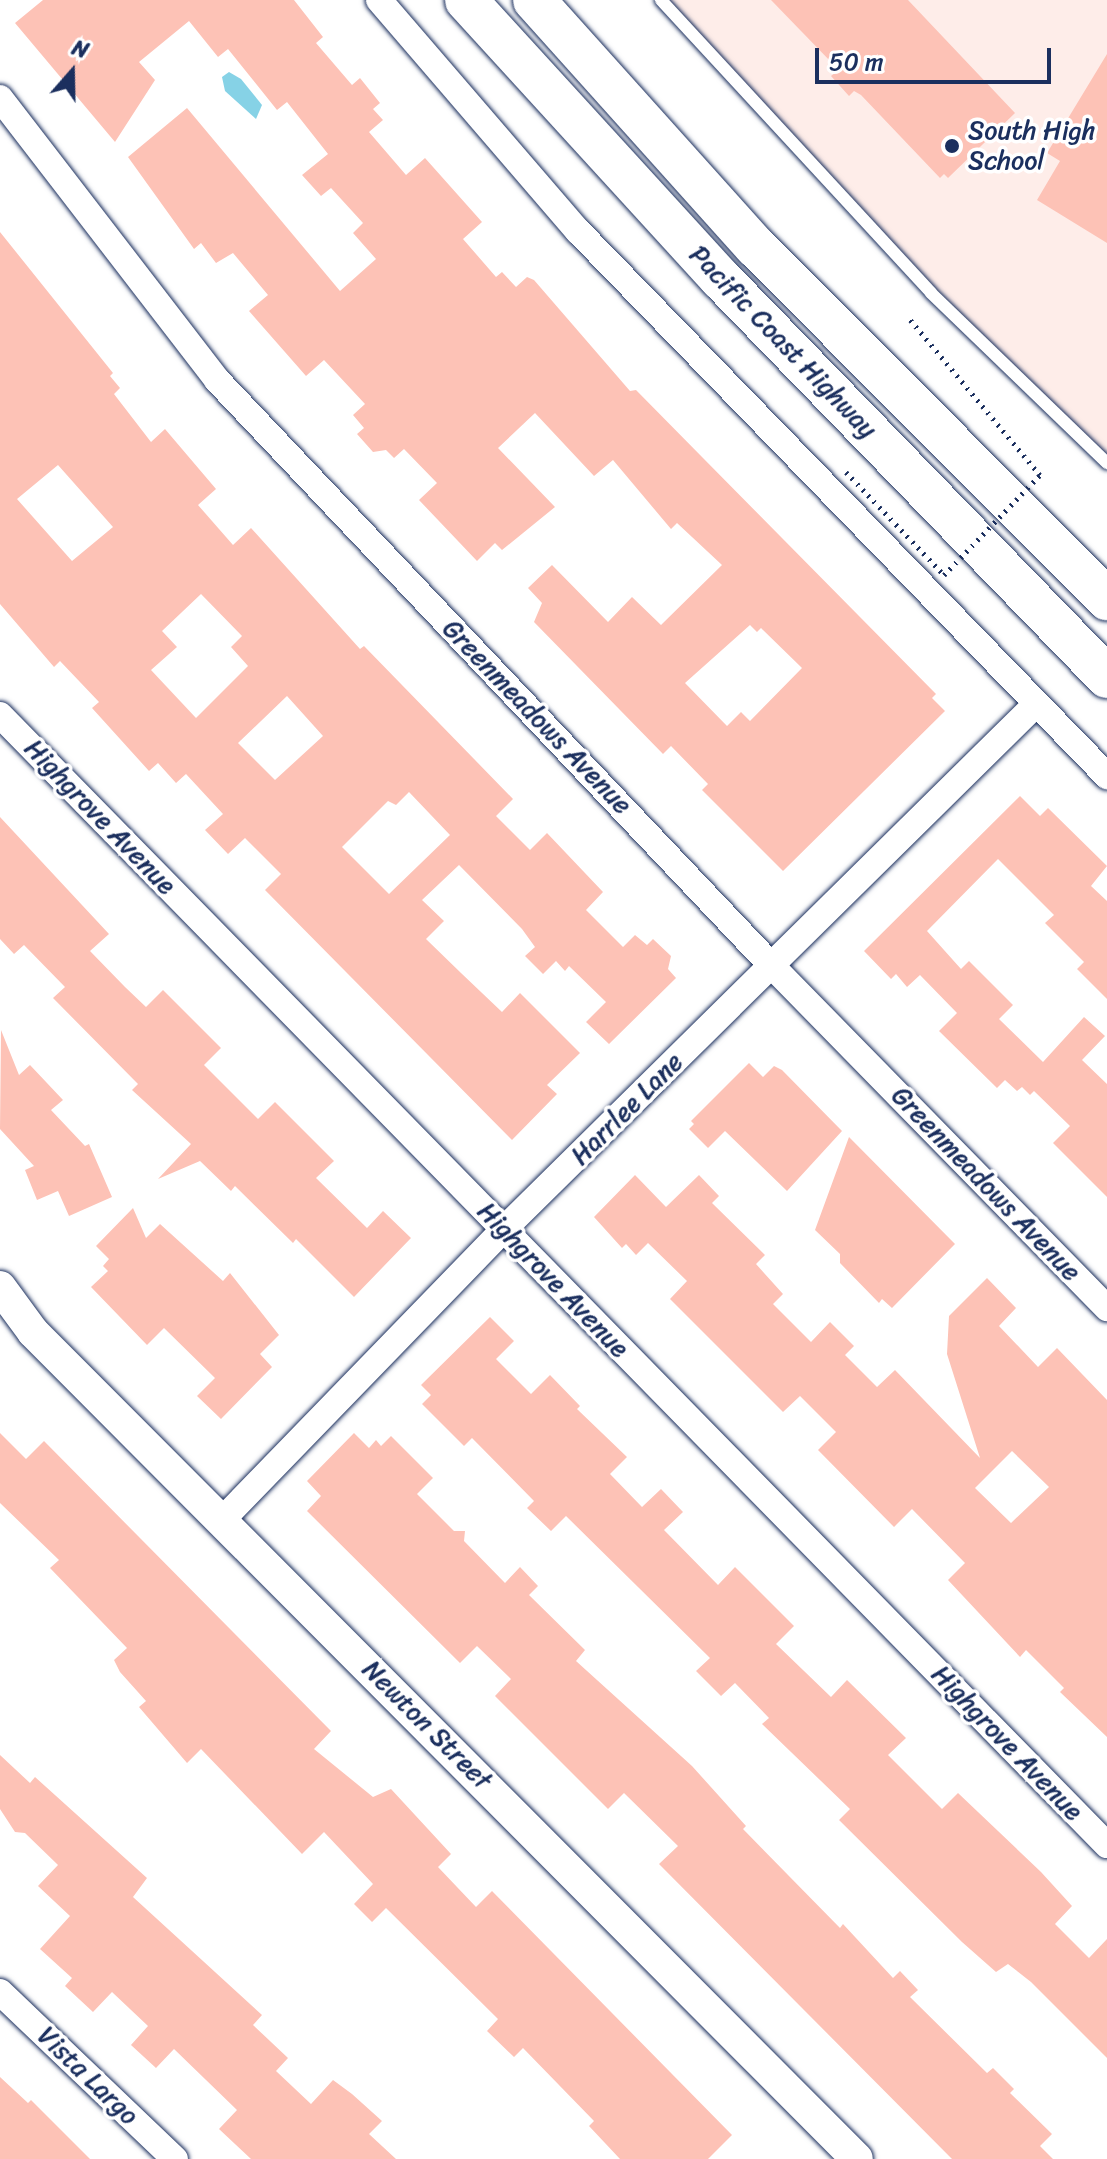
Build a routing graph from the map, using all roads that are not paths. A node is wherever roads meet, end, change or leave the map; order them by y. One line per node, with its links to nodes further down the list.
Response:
1 (379, 0): 9 (street)
2 (466, 0): 8 (highway, Pacific Coast Highway)
3 (534, 0): 7 (highway, Pacific Coast Highway)
4 (661, 0): 6 (lane)
5 (0, 98): 12 (street, Greenmeadows Avenue)
6 (1107, 463)
7 (1107, 599)
8 (1107, 677)
9 (1036, 704): 11 (street); 12 (street, Harrlee Lane)
10 (0, 715): 13 (street, Highgrove Avenue)
11 (1107, 776)
12 (772, 966): 13 (street, Harrlee Lane); 15 (street, Greenmeadows Avenue)
13 (503, 1230): 16 (street, Harrlee Lane); 17 (street, Highgrove Avenue)
14 (0, 1287): 16 (street, Newton Street)
15 (1107, 1308)
16 (223, 1519): 20 (street, Newton Street)
17 (1107, 1845)
18 (0, 1992): 19 (street, Vista Largo)
19 (175, 2159)
20 (857, 2159)

